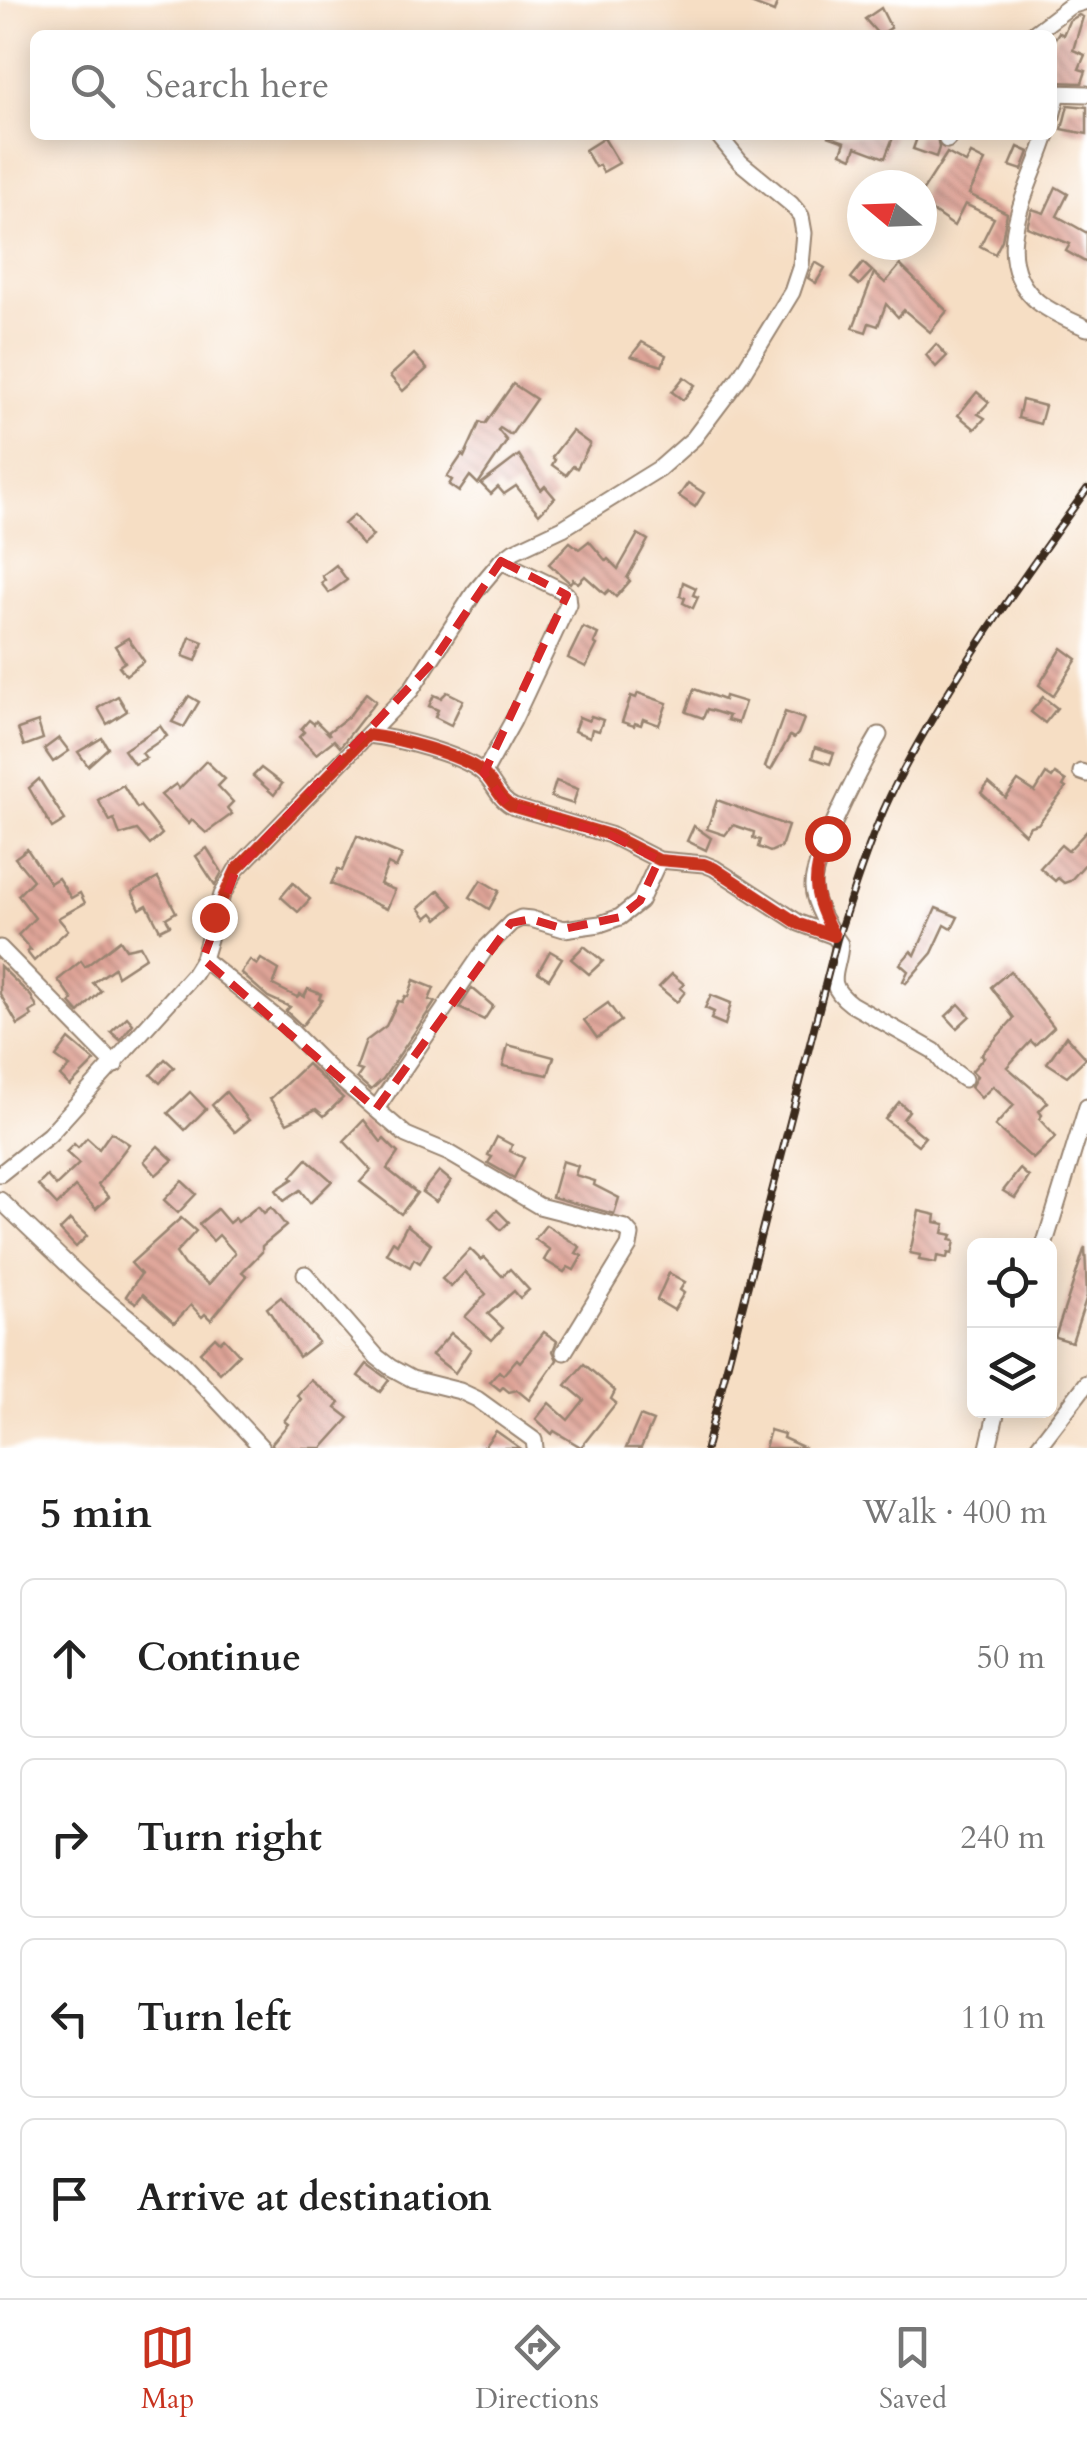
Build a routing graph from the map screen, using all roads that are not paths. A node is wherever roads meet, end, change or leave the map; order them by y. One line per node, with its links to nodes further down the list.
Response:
1 (1087, 1): 2 (street)
2 (1039, 30)
3 (1057, 93): 4 (street)
4 (1087, 94)
5 (722, 140): 8 (street)
6 (1045, 140): 7 (street)
7 (1087, 328)
8 (501, 561): 9 (street); 11 (street)
9 (368, 735): 11 (street); 15 (street)
10 (879, 735): 13 (street)
11 (484, 773): 12 (street)
12 (659, 860): 13 (street); 19 (street)
13 (834, 936): 17 (street)
14 (0, 948): 16 (street)
15 (203, 958): 16 (street); 19 (street)
16 (115, 1065): 20 (street)
17 (964, 1079)
18 (1087, 1106): 22 (street)
19 (376, 1109): 24 (street)
20 (0, 1174)
21 (0, 1200): 27 (street)
22 (1046, 1238)
23 (305, 1274): 28 (street)
24 (564, 1352)
25 (1087, 1383): 30 (street)
26 (995, 1418): 29 (street)
27 (262, 1448)
28 (535, 1448)
29 (988, 1448)
30 (1036, 1448)

